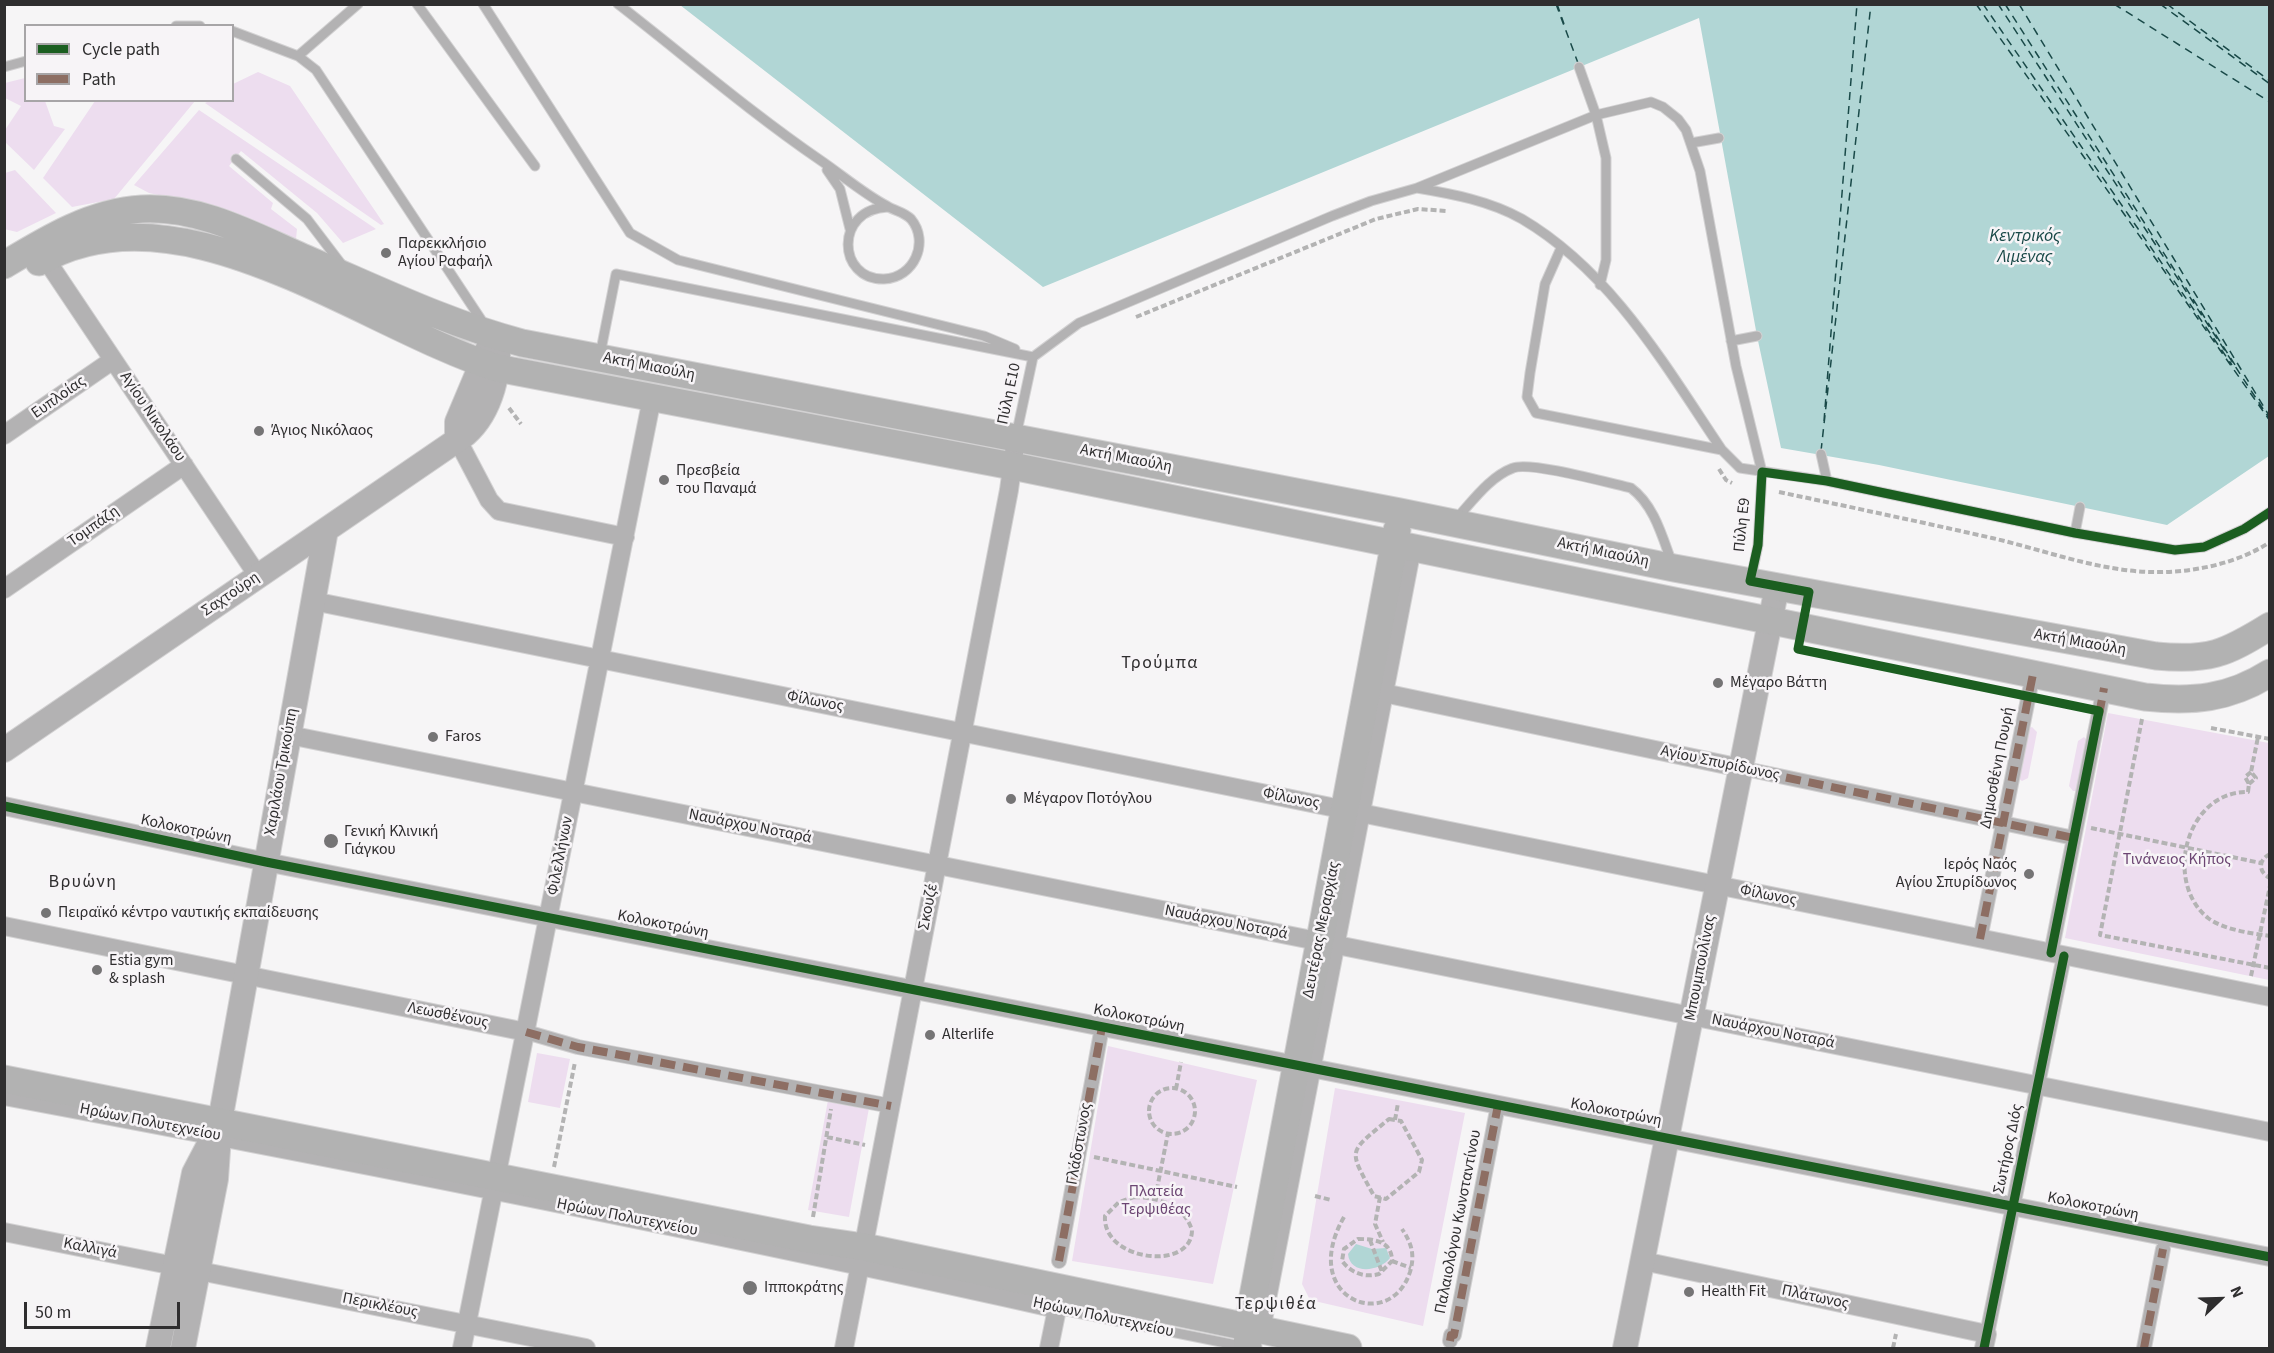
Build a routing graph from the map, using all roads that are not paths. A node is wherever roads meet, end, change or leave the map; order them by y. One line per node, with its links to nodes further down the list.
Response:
1 (358, 4): 6 (lane)
2 (417, 4): 15 (lane)
3 (483, 4): 30 (lane)
4 (618, 4): 14 (lane)
5 (234, 32): 6 (lane)
6 (298, 56): 25 (lane)
7 (24, 62): 8 (lane)
8 (4, 67)
9 (1579, 67): 10 (lane)
10 (1596, 115): 12 (lane, Πύλη Ε9); 16 (lane, Πύλη Ε9); 24 (lane)
11 (1719, 138): 12 (lane)
12 (1691, 143): 29 (lane, Πύλη Ε9)
13 (236, 159): 22 (lane)
14 (818, 159): 17 (lane); 18 (lane)
15 (535, 166)
16 (1417, 188): 19 (lane); 30 (lane, Πύλη Ε9)
17 (888, 207): 18 (lane); 18 (lane)
18 (850, 230)
19 (1562, 248): 24 (lane); 38 (lane)
20 (45, 258): 23 (main road, Ακτή Μιαούλη); 32 (street, Αγίου Νικολάου); 33 (main road, Ακτή Μιαούλη)
21 (4, 265): 22 (main road, Ακτή Μιαούλη)
22 (356, 280): 26 (main road, Ακτή Μιαούλη)
23 (4, 283)
24 (1600, 285): 38 (lane)
25 (460, 289): 26 (lane); 27 (lane)
26 (455, 323): 27 (main road, Ακτή Μιαούλη)
27 (496, 336): 31 (main road, Ακτή Μιαούλη); 33 (street, Σαχτούρη)
28 (1757, 336): 29 (lane)
29 (1731, 341): 42 (lane, Πύλη Ε9)
30 (1033, 357): 31 (lane); 36 (lane, Πύλη Ε10)
31 (599, 358): 36 (main road, Ακτή Μιαούλη)
32 (113, 360): 35 (street, Ευπλοίας); 40 (street, Αγίου Νικολάου)
33 (490, 366): 34 (main road, Ακτή Μιαούλη); 37 (street, Σαχτούρη)
34 (652, 398): 41 (main road, Ακτή Μιαούλη); 50 (street, Φιλελλήνων)
35 (4, 435)
36 (1016, 438): 41 (street, Σκουζέ); 48 (main road, Ακτή Μιαούλη)
37 (457, 439): 47 (street, Σαχτούρη); 50 (street)
38 (1722, 450): 42 (lane)
39 (1821, 454): 43 (lane)
40 (184, 465): 52 (street, Αγίου Νικολάου); 55 (street, Τομπάζη)
41 (1012, 466): 48 (main road, Ακτή Μιαούλη); 64 (street, Σκουζέ)
42 (1762, 472): 43 (lane); 53 (lane, Πύλη Ε9)
43 (1827, 481): 49 (lane)
44 (2080, 507): 49 (lane)
45 (2270, 512): 49 (lane)
46 (1453, 522): 48 (main road, Ακτή Μιαούλη); 51 (main road, Ακτή Μιαούλη); 51 (lane)
47 (326, 530): 52 (street, Σαχτούρη); 56 (street, Χαριλάου Τρικούπη)
48 (1409, 531): 57 (main road, Ακτή Μιαούλη); 63 (main road, Δευτέρας Μεραρχίας)
49 (2075, 533)
50 (625, 537): 59 (street, Φιλελλήνων)
51 (1674, 568): 53 (main road, Ακτή Μιαούλη)
52 (258, 576): 66 (street, Σαχτούρη)
53 (1750, 581): 54 (main road, Ακτή Μιαούλη)
54 (1777, 587): 57 (street, Μπουμπουλίνας); 58 (main road, Ακτή Μιαούλη)
55 (4, 589)
56 (313, 601): 59 (street, Φίλωνος); 65 (street, Χαριλάου Τρικούπη)
57 (1771, 621): 61 (main road, Ακτή Μιαούλη); 67 (street, Μπουμπουλίνας)
58 (2270, 626)
59 (600, 659): 64 (street, Φίλωνος); 68 (street, Φιλελλήνων)
60 (2270, 673): 62 (main road, Ακτή Μιαούλη)
61 (2033, 674): 62 (main road, Ακτή Μιαούλη); 71 (street, Δημοσθένη Πουρή)
62 (2104, 688): 72 (street, Σωτήρος Διός)
63 (1375, 691): 67 (street, Αγίου Σπυρίδωνος); 70 (main road, Δευτέρας Μεραρχίας)
64 (963, 732): 70 (street, Φίλωνος); 74 (street, Σκουζέ)
65 (289, 735): 68 (street, Ναυάρχου Νοταρά); 73 (street, Χαριλάου Τρικούπη)
66 (4, 750)
67 (1742, 768): 71 (street, Αγίου Σπυρίδωνος); 75 (street, Μπουμπουλίνας)
68 (573, 792): 74 (street, Ναυάρχου Νοταρά); 76 (street, Φιλελλήνων)
69 (4, 806): 73 (street, Κολοκοτρώνη)
70 (1352, 811): 75 (street, Φίλωνος); 79 (main road, Δευτέρας Μεραρχίας)
71 (2004, 823): 72 (street, Αγίου Σπυρίδωνος); 78 (street, Δημοσθένη Πουρή)
72 (2076, 832): 80 (street, Σωτήρος Διός)
73 (266, 862): 76 (street, Κολοκοτρώνη); 81 (street, Χαριλάου Τρικούπη)
74 (937, 865): 79 (street, Ναυάρχου Νοταρά); 82 (street, Σκουζέ)
75 (1718, 886): 78 (street, Φίλωνος); 84 (street, Μπουμπουλίνας)
76 (548, 918): 82 (street, Κολοκοτρώνη); 86 (street, Φιλελλήνων)
77 (4, 926): 81 (street, Λεωσθένους)
78 (1980, 939): 80 (street, Φίλωνος)
79 (1327, 943): 84 (street, Ναυάρχου Νοταρά); 87 (main road, Δευτέρας Μεραρχίας)
80 (2058, 954): 83 (street, Φίλωνος); 89 (street, Σωτήρος Διός)
81 (246, 975): 86 (street, Λεωσθένους); 93 (street, Χαριλάου Τρικούπη)
82 (913, 990): 85 (street, Κολοκοτρώνη); 92 (street, Σκουζέ)
83 (2270, 997)
84 (1692, 1016): 89 (street, Ναυάρχου Νοταρά); 95 (street, Μπουμπουλίνας)
85 (1102, 1027): 87 (street, Κολοκοτρώνη); 103 (street, Γλάδστωνος)
86 (526, 1032): 92 (street, Λεωσθένους); 96 (street, Φιλελλήνων)
87 (1304, 1067): 91 (street, Κολοκοτρώνη); 109 (main road, Δευτέρας Μεραρχίας)
88 (4, 1079): 93 (main road, Ηρώων Πολυτεχνείου)
89 (2038, 1085): 94 (street, Ναυάρχου Νοταρά); 97 (street, Σωτήρος Διός)
90 (4, 1096): 93 (street, Ηρώων Πολυτεχνείου)
91 (1496, 1105): 95 (street, Κολοκοτρώνη); 98 (lane); 110 (street, Παλαιολόγου Κωνσταντίνου)
92 (891, 1106): 101 (street, Σκουζέ)
93 (218, 1131): 96 (main road, Ηρώων Πολυτεχνείου); 105 (street, Χαριλάου Τρικούπη); 106 (street, Χαριλάου Τρικούπη)
94 (2270, 1131)
95 (1667, 1138): 97 (street, Κολοκοτρώνη); 104 (street, Μπουμπουλίνας)
96 (496, 1183): 101 (street, Ηρώων Πολυτεχνείου); 101 (main road, Ηρώων Πολυτεχνείου); 108 (street, Φιλελλήνων)
97 (2013, 1207): 102 (street, Κολοκοτρώνη); 111 (street, Σωτήρος Διός)
98 (1472, 1216)
99 (4, 1232): 105 (street, Καλλιγά)
100 (2163, 1248): 120 (street)
101 (862, 1256): 107 (main road, Ηρώων Πολυτεχνείου); 116 (street, Σκουζέ)
102 (2270, 1257)
103 (1059, 1261)
104 (1643, 1262): 111 (street, Πλάτωνος); 119 (street, Μπουμπουλίνας)
105 (175, 1266): 106 (street, Περικλέους); 112 (street, Χαριλάου Τρικούπη)
106 (199, 1270): 108 (street, Περικλέους); 113 (street, Χαριλάου Τρικούπη)
107 (1060, 1299): 109 (main road, Ηρώων Πολυτεχνείου); 117 (street)
108 (467, 1324): 114 (street, Φιλελλήνων); 115 (street, Περικλέους)
109 (1251, 1340): 118 (main road, Ηρώων Πολυτεχνείου)
110 (1450, 1341)
111 (1986, 1341)
112 (158, 1348)
113 (183, 1348)
114 (462, 1348)
115 (585, 1348)
116 (844, 1348)
117 (1049, 1348)
118 (1348, 1348)
119 (1625, 1348)
120 (2144, 1348)

